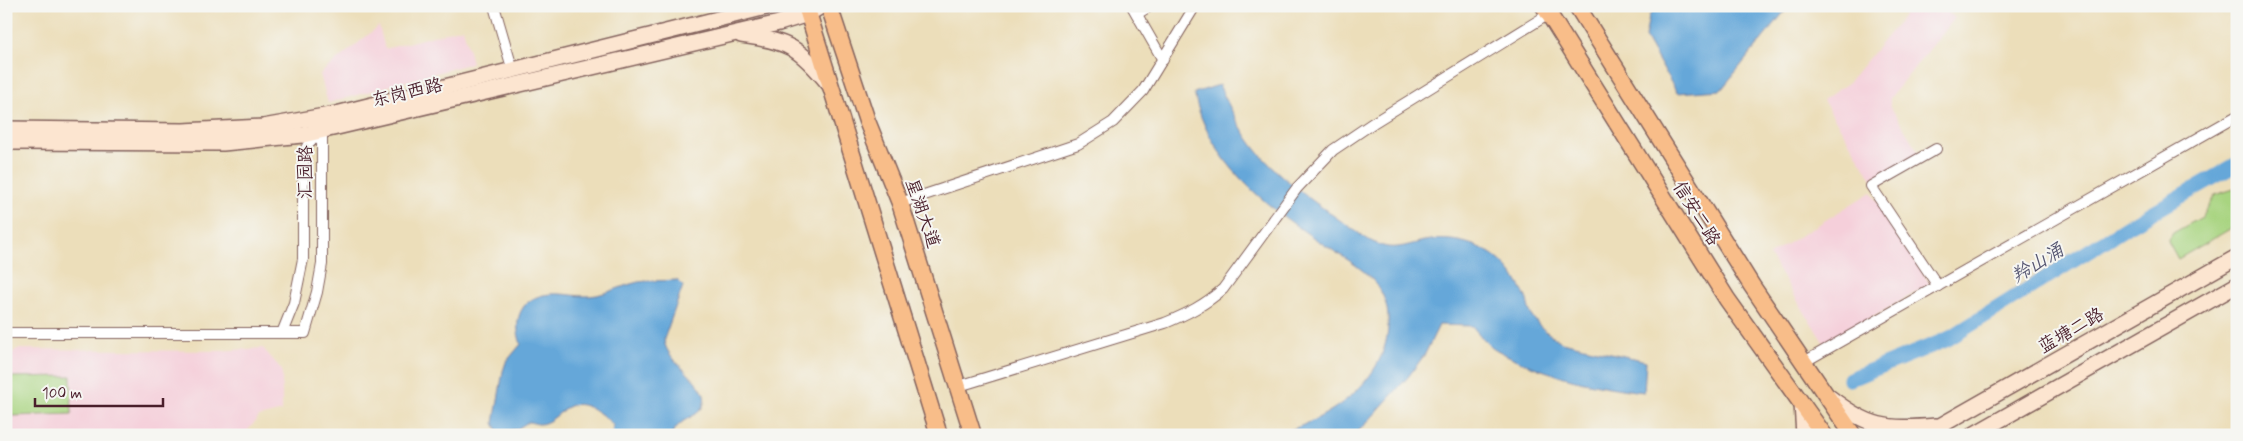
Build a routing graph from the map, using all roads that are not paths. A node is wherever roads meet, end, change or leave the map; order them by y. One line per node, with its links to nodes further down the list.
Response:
1 (494, 6): 14 (street)
2 (743, 6): 11 (main road)
3 (770, 6): 11 (main road, 东岗西路)
4 (829, 6): 17 (main road, 星湖大道)
5 (1150, 6): 9 (street)
6 (1194, 6): 13 (street)
7 (1579, 8): 26 (main road, 信安二路)
8 (812, 9): 12 (main road, 东岗西路); 15 (main road)
9 (1134, 10): 13 (street)
10 (1547, 10): 28 (main road, 信安二路); 32 (street)
11 (728, 18): 14 (main road, 东岗西路)
12 (732, 34): 15 (main road); 20 (main road, 东岗西路)
13 (1162, 60): 23 (street)
14 (512, 71): 19 (main road, 东岗西路)
15 (829, 84): 18 (main road)
16 (2237, 116): 27 (street)
17 (867, 121): 18 (main road); 23 (main road, 星湖大道)
18 (843, 128): 36 (main road)
19 (6, 129)
20 (322, 131): 21 (main road, 东岗西路); 30 (street, 汇园路); 30 (street, 汇园路)
21 (6, 142)
22 (1936, 149): 27 (street)
23 (900, 203): 32 (main road, 星湖大道)
24 (2237, 257): 35 (main road, 蓝塘二路)
25 (2237, 285): 42 (main road)
26 (1752, 286): 28 (main road); 31 (main road, 信安二路)
27 (1938, 286): 31 (street)
28 (1727, 300): 34 (main road, 信安二路)
29 (6, 333): 30 (street)
30 (282, 333)
31 (1804, 362): 33 (main road, 信安二路)
32 (958, 386): 37 (main road, 星湖大道)
33 (1822, 392): 35 (main road); 40 (main road, 信安二路)
34 (1802, 404): 38 (main road); 39 (main road, 信安二路)
35 (1940, 426): 41 (main road, 蓝塘二路)
36 (939, 435)
37 (973, 435)
38 (1804, 435)
39 (1824, 435)
40 (1853, 435)
41 (1924, 435)
42 (1973, 435)

